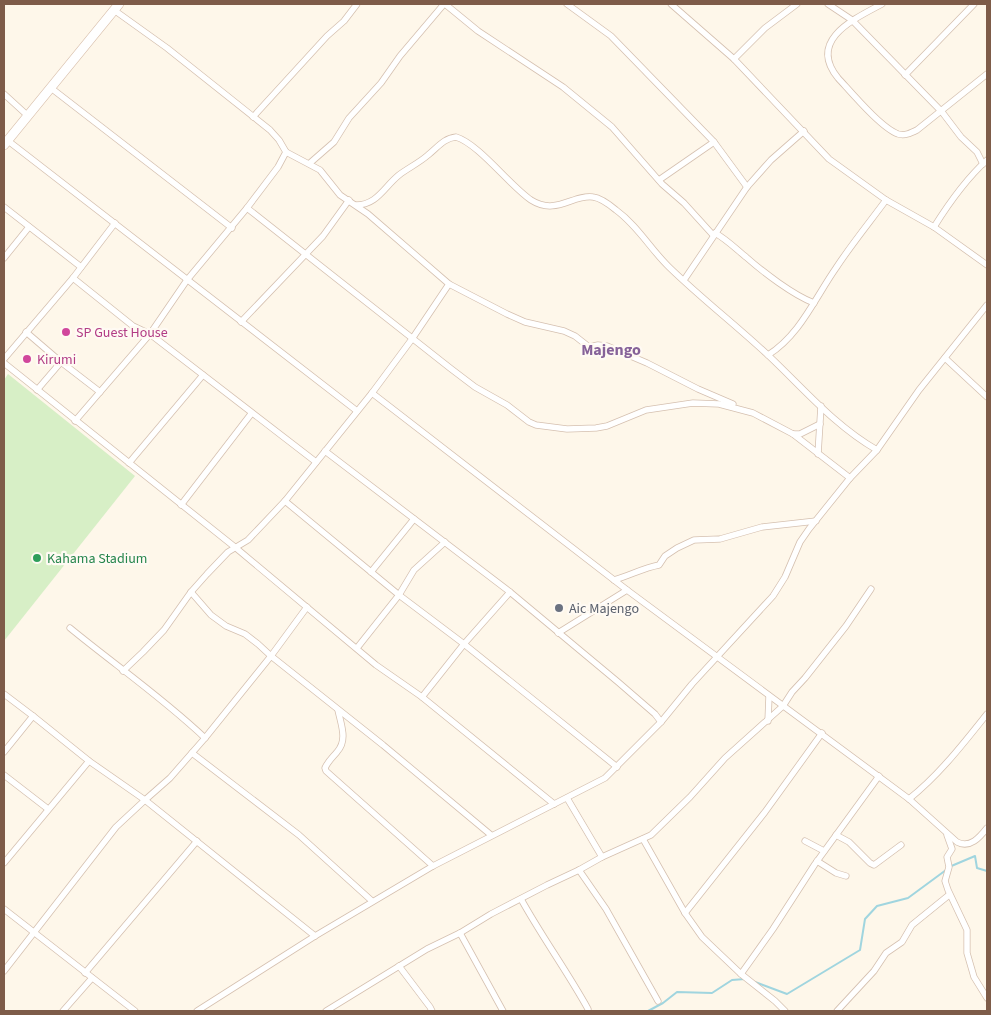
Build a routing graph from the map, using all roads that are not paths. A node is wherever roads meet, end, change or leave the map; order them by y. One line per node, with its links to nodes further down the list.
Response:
1 (356, 4): 18 (street)
2 (444, 4): 24 (street); 25 (street)
3 (569, 4): 21 (street)
4 (670, 4): 11 (street)
5 (797, 4): 11 (street)
6 (828, 4): 10 (street)
7 (882, 4): 10 (street)
8 (974, 4): 13 (street)
9 (117, 7): 14 (street); 18 (street)
10 (852, 20): 13 (street); 16 (street)
11 (734, 59): 19 (street)
12 (987, 74): 16 (street)
13 (905, 75): 16 (street)
14 (51, 88): 17 (street); 35 (street)
15 (4, 94): 17 (street)
16 (942, 112): 23 (street)
17 (27, 115): 20 (street)
18 (253, 117): 22 (street)
19 (804, 132): 26 (street); 28 (street)
20 (6, 142): 32 (street)
21 (714, 142): 25 (street); 26 (street)
22 (286, 152): 24 (street); 31 (street)
23 (985, 162): 34 (street)
24 (310, 163): 27 (street)
25 (659, 180): 36 (street)
26 (747, 186): 36 (street)
27 (349, 200): 29 (street); 37 (street)
28 (886, 200): 34 (street); 45 (street)
29 (356, 205): 43 (street); 44 (street)
30 (4, 207): 33 (street)
31 (247, 208): 35 (street); 37 (street)
32 (115, 222): 40 (street); 42 (street)
33 (29, 227): 38 (street); 40 (street)
34 (934, 227): 39 (street)
35 (232, 228): 42 (street)
36 (714, 234): 43 (street); 45 (street)
37 (305, 254): 47 (street); 50 (street)
38 (4, 258)
39 (987, 265)
40 (81, 267): 41 (street)
41 (73, 278): 48 (street); 49 (street)
42 (187, 280): 47 (street); 49 (street)
43 (684, 280): 51 (street)
44 (449, 284): 50 (street); 63 (street)
45 (814, 303): 51 (street)
46 (987, 306): 52 (street)
47 (241, 322): 62 (street)
48 (26, 332): 53 (street); 54 (street)
49 (150, 334): 56 (street); 58 (street)
50 (412, 339): 59 (street); 63 (street)
51 (768, 355): 61 (street)
52 (945, 358): 60 (street); 68 (street)
53 (4, 359)
54 (61, 362): 57 (street); 58 (street)
55 (4, 364): 57 (street)
56 (203, 375): 64 (street); 72 (street)
57 (37, 390): 65 (street)
58 (100, 392): 65 (street)
59 (372, 393): 62 (street); 81 (street)
60 (987, 397)
61 (821, 406): 66 (street); 68 (street)
62 (356, 411): 69 (street)
63 (753, 413): 67 (street)
64 (252, 414): 71 (street); 75 (street)
65 (75, 421): 72 (street)
66 (820, 424): 67 (street); 70 (street)
67 (793, 434): 70 (street)
68 (877, 450): 73 (street)
69 (325, 451): 71 (street); 76 (street)
70 (818, 454): 73 (street)
71 (316, 462): 74 (street)
72 (128, 463): 75 (street)
73 (850, 478): 77 (street)
74 (284, 501): 79 (street); 80 (street)
75 (180, 505): 79 (street)
76 (414, 519): 78 (street); 80 (street)
77 (816, 521): 81 (street); 93 (street)
78 (444, 542): 85 (street); 86 (street)
79 (236, 548): 84 (street); 87 (street)
80 (371, 572): 86 (street)
81 (614, 580): 83 (street)
82 (870, 589): 98 (street)
83 (627, 590): 89 (street); 93 (street)
84 (191, 592): 92 (street); 94 (street)
85 (510, 592): 89 (street); 90 (street)
86 (399, 595): 90 (street); 91 (street)
87 (307, 607): 91 (street); 92 (street)
88 (70, 628): 94 (street)
89 (558, 633): 103 (street)
90 (464, 644): 97 (street); 109 (street)
91 (357, 648): 97 (street)
92 (271, 656): 99 (street); 105 (street)
93 (716, 657): 96 (street); 103 (street)
94 (122, 671): 105 (street)
95 (4, 694): 101 (street)
96 (769, 696): 98 (street); 102 (street)
97 (422, 697): 115 (street)
98 (783, 706): 102 (street); 104 (street)
99 (338, 710): 119 (street); 129 (street)
100 (987, 714): 113 (street)
101 (33, 716): 106 (street); 108 (street)
102 (768, 721): 121 (street)
103 (661, 722): 109 (street)
104 (822, 732): 111 (street); 136 (street)
105 (205, 738): 107 (street)
106 (4, 752)
107 (192, 753): 114 (street); 134 (street)
108 (89, 761): 114 (street); 116 (street)
109 (617, 767): 112 (street)
110 (4, 776): 116 (street)
111 (879, 776): 113 (street); 120 (street)
112 (567, 798): 115 (street); 126 (street)
113 (909, 799): 118 (street)
114 (144, 800): 122 (street); 137 (street)
115 (554, 804): 119 (street)
116 (48, 809): 128 (street)
117 (987, 828): 118 (street)
118 (946, 833): 132 (street)
119 (491, 835): 129 (street)
120 (836, 835): 124 (street); 125 (street)
121 (643, 839): 126 (street); 136 (street)
122 (197, 841): 139 (street); 142 (street)
123 (806, 841): 125 (street)
124 (901, 845)
125 (824, 851): 127 (street)
126 (602, 857): 130 (street)
127 (817, 861): 131 (street); 143 (street)
128 (4, 863)
129 (433, 866): 134 (street)
130 (579, 870): 133 (street); 146 (street)
131 (846, 876)
132 (950, 896): 145 (street); 155 (street)
133 (522, 900): 138 (street); 147 (street)
134 (372, 901): 139 (street)
135 (4, 909): 137 (street)
136 (685, 913): 143 (street)
137 (34, 933): 141 (street); 142 (street)
138 (460, 933): 140 (street); 153 (street)
139 (315, 936): 150 (street)
140 (399, 966): 151 (street); 152 (street)
141 (4, 971)
142 (85, 973): 144 (street)
143 (741, 974): 154 (street)
144 (92, 978): 148 (street); 149 (street)
145 (987, 998)
146 (658, 1001)
147 (588, 1009)
148 (63, 1011)
149 (135, 1011)
150 (197, 1011)
151 (326, 1011)
152 (432, 1011)
153 (503, 1011)
154 (785, 1011)
155 (837, 1011)

